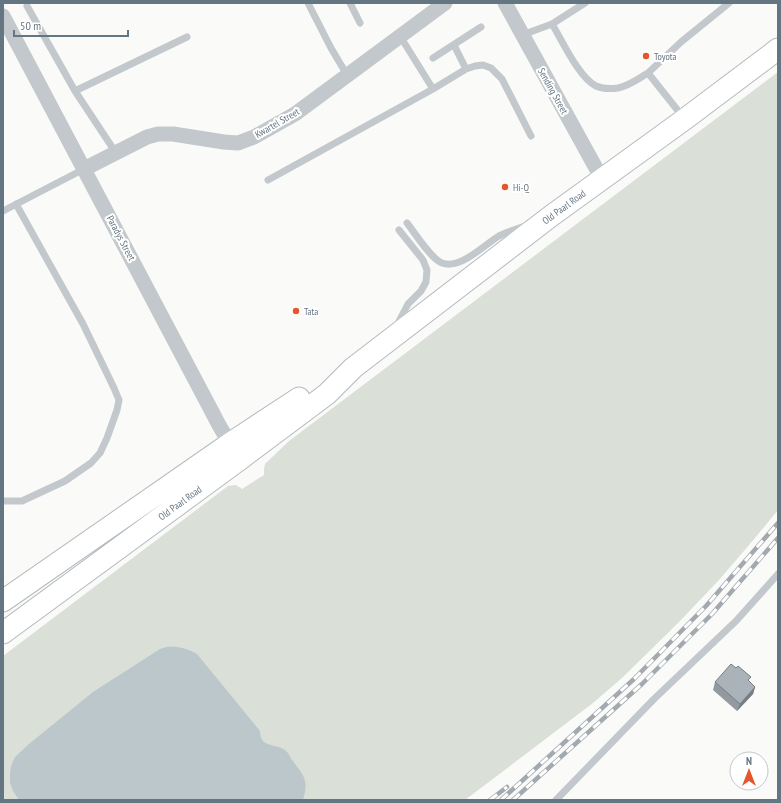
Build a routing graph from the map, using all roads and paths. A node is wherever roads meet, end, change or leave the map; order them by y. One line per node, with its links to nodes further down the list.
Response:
1 (308, 3): 20 (lane)
2 (350, 3): 9 (lane)
3 (445, 3): 13 (street, Kwartel Street)
4 (505, 3): 12 (street, Sending Street)
5 (585, 3): 10 (lane)
6 (729, 3): 19 (lane)
7 (27, 6): 22 (lane)
8 (3, 16): 26 (street, Paradys Street)
9 (360, 23)
10 (552, 24): 12 (lane); 19 (lane)
11 (481, 27): 15 (lane)
12 (522, 35): 27 (street, Sending Street)
13 (400, 36): 20 (street, Kwartel Street); 21 (lane)
14 (187, 37): 22 (lane)
15 (454, 45): 17 (lane); 18 (lane)
16 (778, 49): 23 (main road, Old Paarl Road)
17 (433, 58)
18 (466, 68): 21 (lane); 24 (lane)
19 (648, 73): 23 (lane)
20 (347, 75): 25 (street, Kwartel Street)
21 (433, 89): 28 (lane)
22 (75, 91): 25 (lane)
23 (685, 119): 27 (main road, Old Paarl Road)
24 (531, 136)
25 (116, 153): 26 (street, Kwartel Street)
26 (84, 169): 29 (lane); 35 (street, Paradys Street)
27 (602, 179): 31 (main road, Old Paarl Road)
28 (268, 180)
29 (16, 204): 30 (lane); 36 (lane)
30 (3, 211)
31 (551, 216): 32 (lane); 34 (main road, Old Paarl Road)
32 (407, 223)
33 (399, 230): 34 (lane)
34 (388, 341): 35 (main road, Old Paarl Road)
35 (234, 452): 38 (main road, Old Paarl Road); 39 (main road, Old Paarl Road)
36 (3, 501)
37 (778, 574): 40 (lane)
38 (3, 601)
39 (3, 633)
40 (556, 800)

